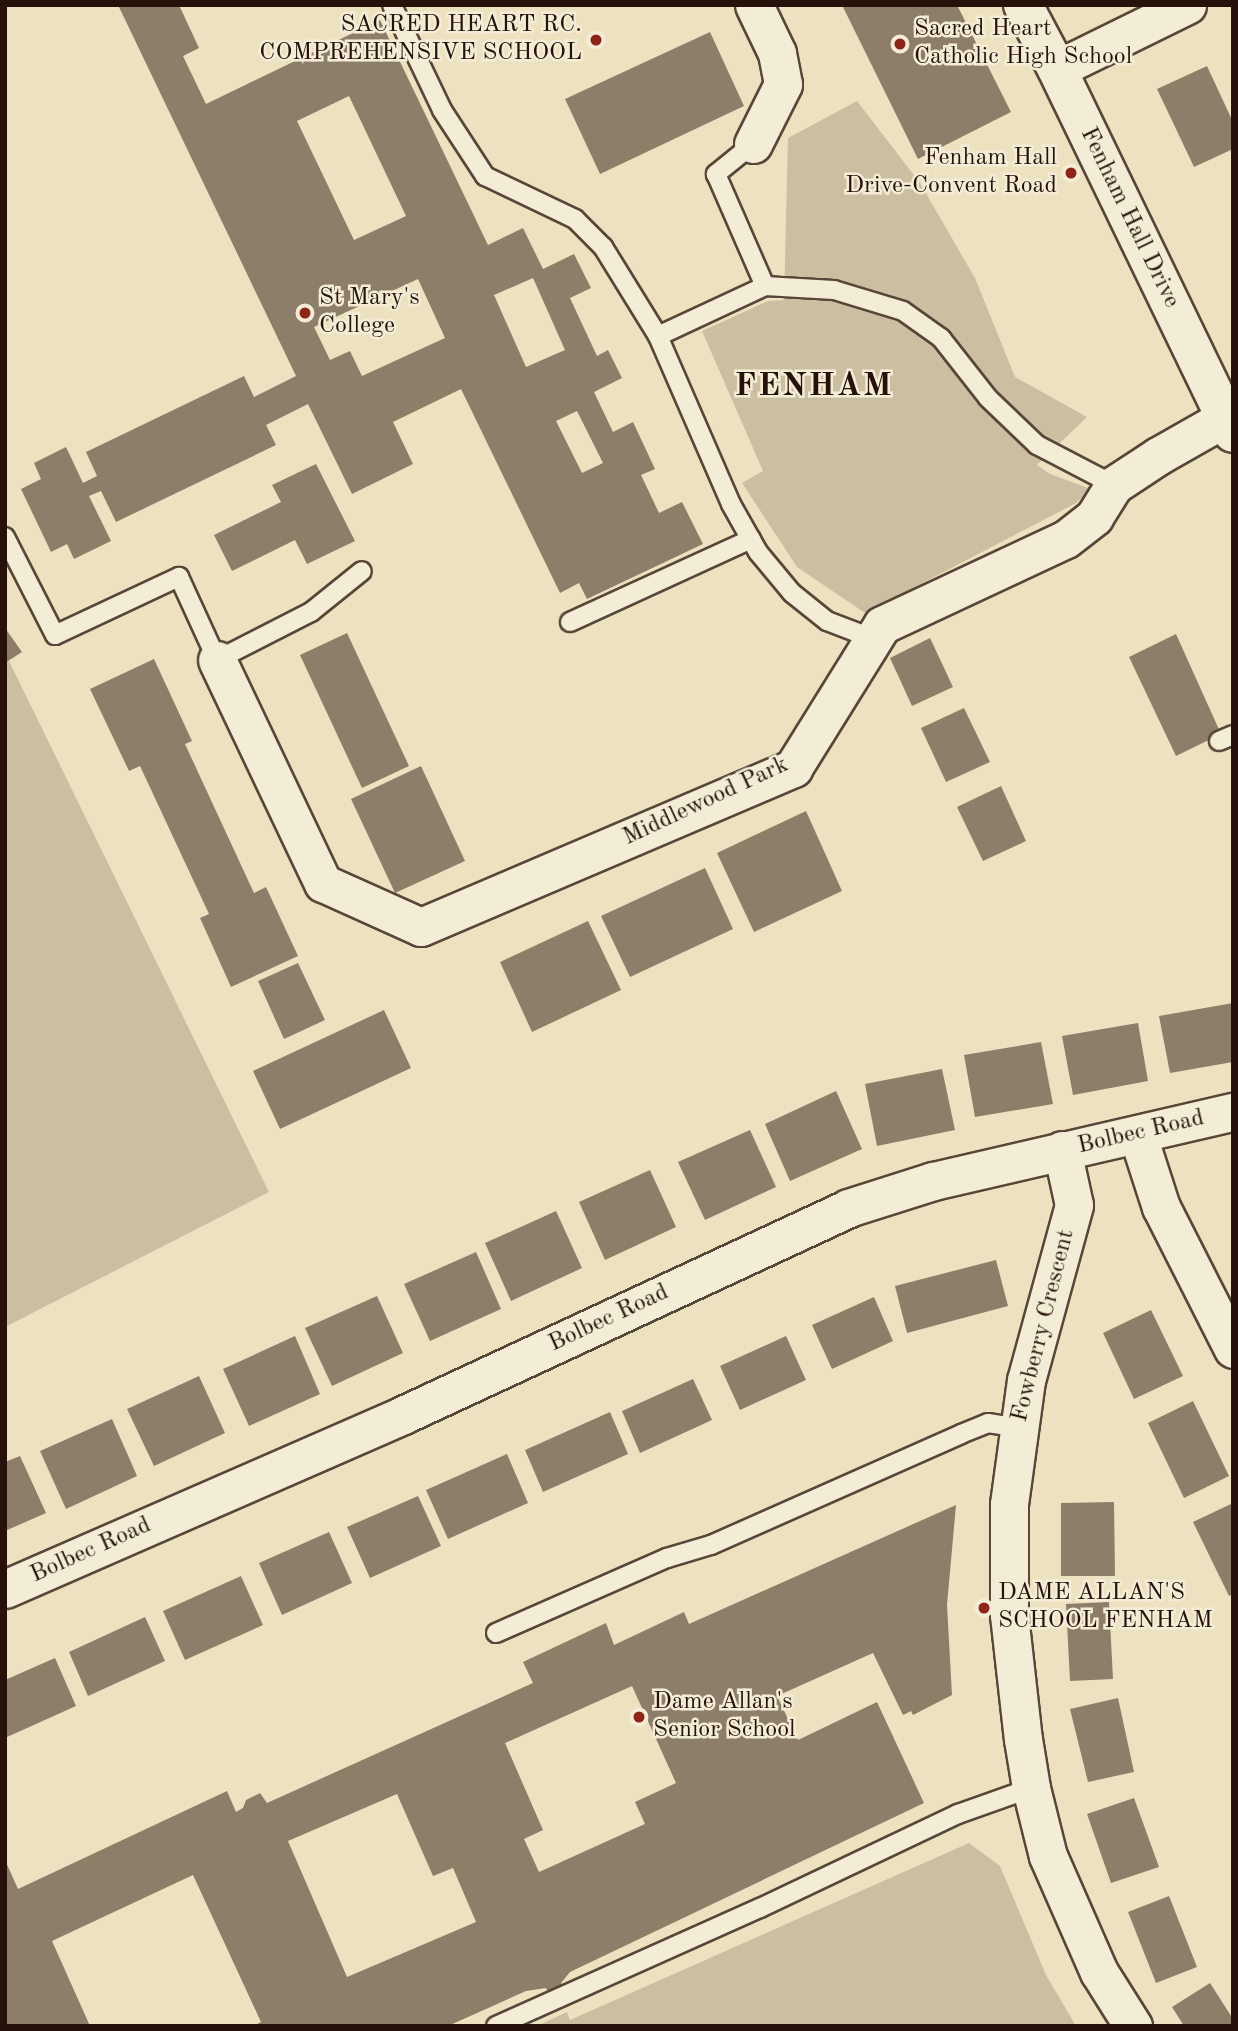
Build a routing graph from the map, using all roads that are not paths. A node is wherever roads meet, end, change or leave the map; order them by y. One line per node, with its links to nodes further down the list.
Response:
1 (392, 5): 8 (lane)
2 (754, 5): 6 (street)
3 (1023, 5): 5 (street, Fenham Hall Drive)
4 (1187, 5): 5 (street)
5 (1057, 69): 9 (street, Fenham Hall Drive)
6 (753, 144): 7 (lane)
7 (765, 286): 8 (lane); 10 (lane)
8 (658, 336): 12 (lane)
9 (1229, 426): 10 (street, Middlewood Park)
10 (1114, 485): 15 (street, Middlewood Park)
11 (5, 537): 16 (lane)
12 (751, 539): 14 (lane); 15 (lane)
13 (362, 571): 16 (lane)
14 (570, 622)
15 (874, 639): 16 (street, Middlewood Park)
16 (217, 660)
17 (1233, 1112): 18 (street, Bolbec Road)
18 (1138, 1136): 19 (street, Bolbec Road); 20 (street)
19 (1062, 1150): 21 (street, Fowberry Crescent); 22 (street, Bolbec Road)
20 (1233, 1349)
21 (1018, 1428): 23 (lane); 24 (street, Fowberry Crescent)
22 (5, 1589)
23 (496, 1633)
24 (1031, 1788): 25 (lane); 26 (street, Fowberry Crescent)
25 (496, 2026)
26 (1133, 2026)

